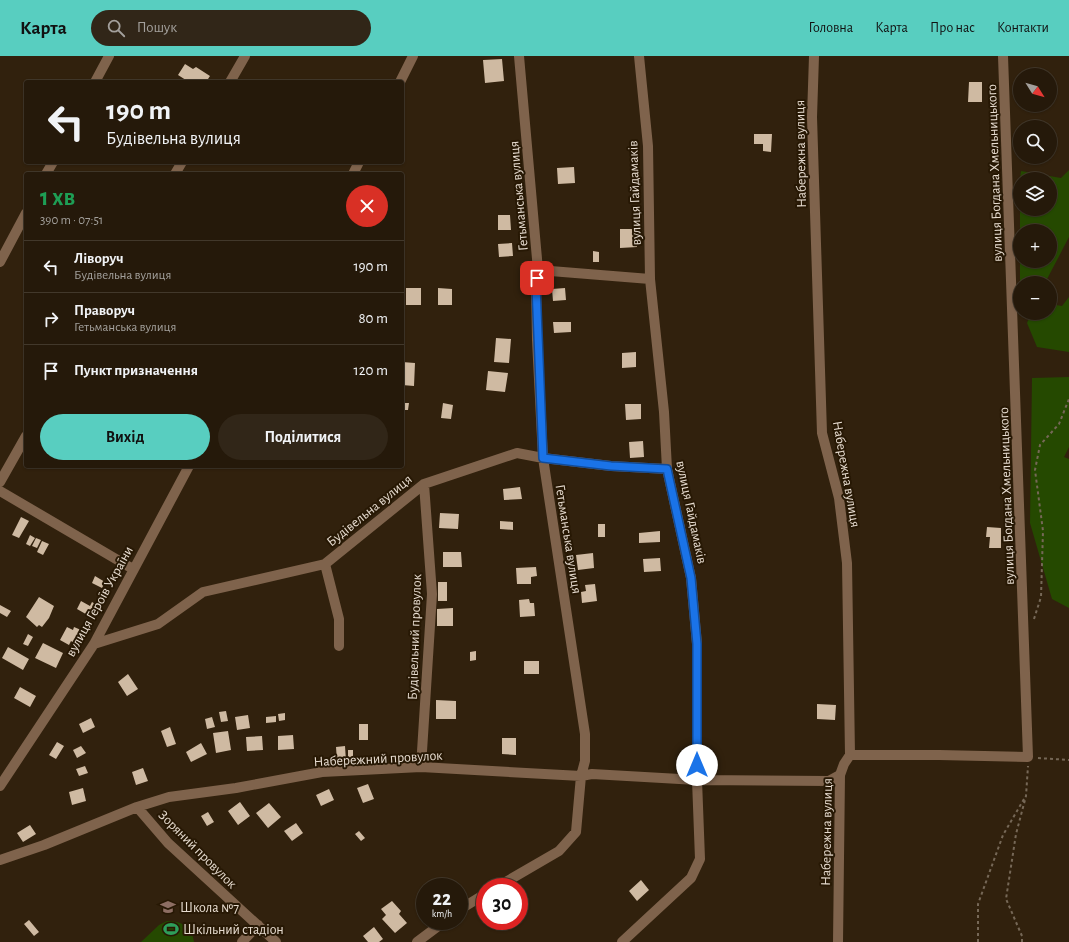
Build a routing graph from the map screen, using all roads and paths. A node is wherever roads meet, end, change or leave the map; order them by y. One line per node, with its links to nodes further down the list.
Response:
1 (109, 56): 8 (street)
2 (245, 56): 9 (street)
3 (413, 56): 10 (street)
4 (519, 56): 13 (street, Гетьманська вулиця)
5 (639, 56): 14 (street, вулиця Гайдамаків)
6 (814, 56): 28 (street, Набережна вулиця)
7 (1003, 56): 29 (street, вулиця Богдана Хмельницького)
8 (96, 80)
9 (231, 80)
10 (401, 80)
11 (24, 216): 12 (street)
12 (0, 262)
13 (538, 270): 14 (street); 17 (street, Гетьманська вулиця)
14 (650, 279): 19 (street, вулиця Гайдамаків)
15 (1069, 399): 25 (path)
16 (24, 440): 20 (street)
17 (543, 458): 19 (street, Будівельна вулиця); 21 (street, Будівельна вулиця); 33 (street, Гетьманська вулиця)
18 (188, 468): 24 (street, вулиця Героїв України)
19 (667, 469): 34 (street, вулиця Гайдамаків)
20 (0, 482)
21 (424, 484): 23 (street, Будівельна вулиця); 31 (street, Будівельний провулок)
22 (0, 491): 24 (street)
23 (325, 564): 26 (street, Будівельна вулиця); 27 (street, Будівельна вулиця)
24 (133, 569): 26 (street, вулиця Героїв України)
25 (1032, 623)
26 (94, 644): 35 (street, вулиця Героїв України)
27 (339, 646)
28 (850, 755): 29 (street); 32 (street, Набережна вулиця)
29 (1028, 757): 30 (path); 36 (path)
30 (1069, 760)
31 (421, 767): 33 (street, Набережний провулок); 37 (street, Набережний провулок)
32 (840, 775): 34 (street, Набережний провулок); 46 (street, Набережна вулиця)
33 (581, 776): 34 (street, Набережний провулок); 39 (street, Гетьманська вулиця)
34 (697, 780): 45 (street, вулиця Гайдамаків)
35 (0, 786)
36 (1026, 796): 47 (path); 48 (path)
37 (137, 807): 38 (street, Набережний провулок); 40 (street, Зоряний провулок)
38 (0, 860)
39 (512, 878)
40 (258, 925): 42 (street); 43 (street, Зоряний провулок)
41 (433, 930): 44 (street)
42 (242, 942)
43 (276, 942)
44 (416, 942)
45 (622, 942)
46 (838, 942)
47 (978, 942)
48 (1022, 942)

